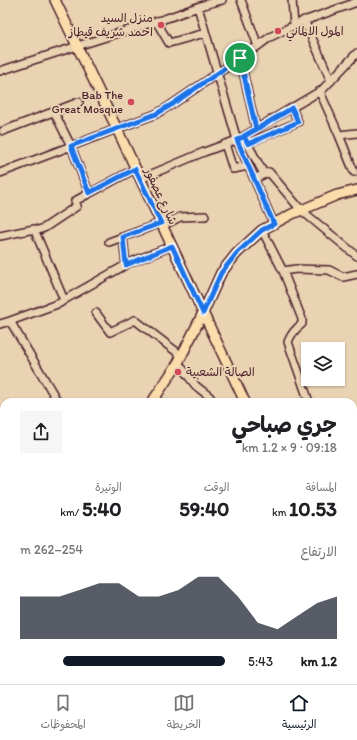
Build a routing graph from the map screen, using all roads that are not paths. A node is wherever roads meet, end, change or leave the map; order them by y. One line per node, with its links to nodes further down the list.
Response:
1 (55, 0): 11 (main road, شارع عصفور)
2 (222, 0): 6 (street)
3 (240, 0): 12 (street)
4 (292, 0): 9 (street)
5 (357, 2): 7 (street)
6 (198, 7): 8 (street); 10 (street)
7 (304, 20): 9 (street); 17 (street)
8 (156, 21): 10 (street); 11 (street)
9 (294, 25): 12 (street)
10 (205, 33): 16 (street)
11 (77, 45): 15 (street); 22 (main road, شارع عصفور)
12 (258, 46): 14 (street)
13 (357, 53): 17 (street)
14 (240, 58): 16 (street); 23 (street)
15 (0, 71)
16 (217, 74): 22 (street); 27 (street)
17 (331, 81): 18 (street)
18 (320, 92): 20 (street); 26 (street)
19 (78, 102): 21 (street)
20 (292, 108): 23 (street); 29 (street)
21 (54, 112): 24 (street); 30 (street)
22 (117, 129): 30 (street); 32 (main road, شارع عصفور)
23 (256, 129): 27 (street)
24 (3, 131)
25 (357, 133): 26 (street)
26 (339, 135): 33 (street)
27 (240, 138): 28 (street); 29 (street); 31 (street)
28 (224, 144): 31 (street); 36 (street)
29 (248, 144): 35 (street)
30 (71, 146): 34 (street); 39 (street)
31 (248, 166): 37 (street)
32 (135, 169): 36 (main road, شارع عصفور); 39 (street)
33 (354, 172)
34 (0, 173)
35 (267, 173): 37 (street); 40 (street)
36 (140, 179): 42 (main road, شارع عصفور)
37 (254, 179): 43 (street)
38 (357, 190): 40 (main road)
39 (89, 193): 45 (street)
40 (301, 210): 43 (main road); 50 (street)
41 (205, 216): 42 (street)
42 (162, 224): 47 (street); 49 (main road, شارع عصفور)
43 (274, 224): 44 (main road)
44 (262, 230): 52 (street); 56 (main road)
45 (35, 231): 46 (street); 54 (street)
46 (0, 236)
47 (123, 237): 48 (street); 51 (street)
48 (109, 242)
49 (172, 246): 51 (street); 56 (main road, شارع عصفور)
50 (357, 256)
51 (126, 265): 54 (street)
52 (283, 271): 53 (street); 64 (street)
53 (357, 274)
54 (64, 300): 57 (street)
55 (96, 313): 59 (street)
56 (203, 313): 59 (main road); 63 (main road, شارع عصفور)
57 (10, 321): 58 (street); 60 (street)
58 (0, 324)
59 (180, 359): 61 (main road); 62 (street)
60 (56, 398)
61 (155, 398)
62 (211, 398)
63 (244, 398)
64 (308, 398)

